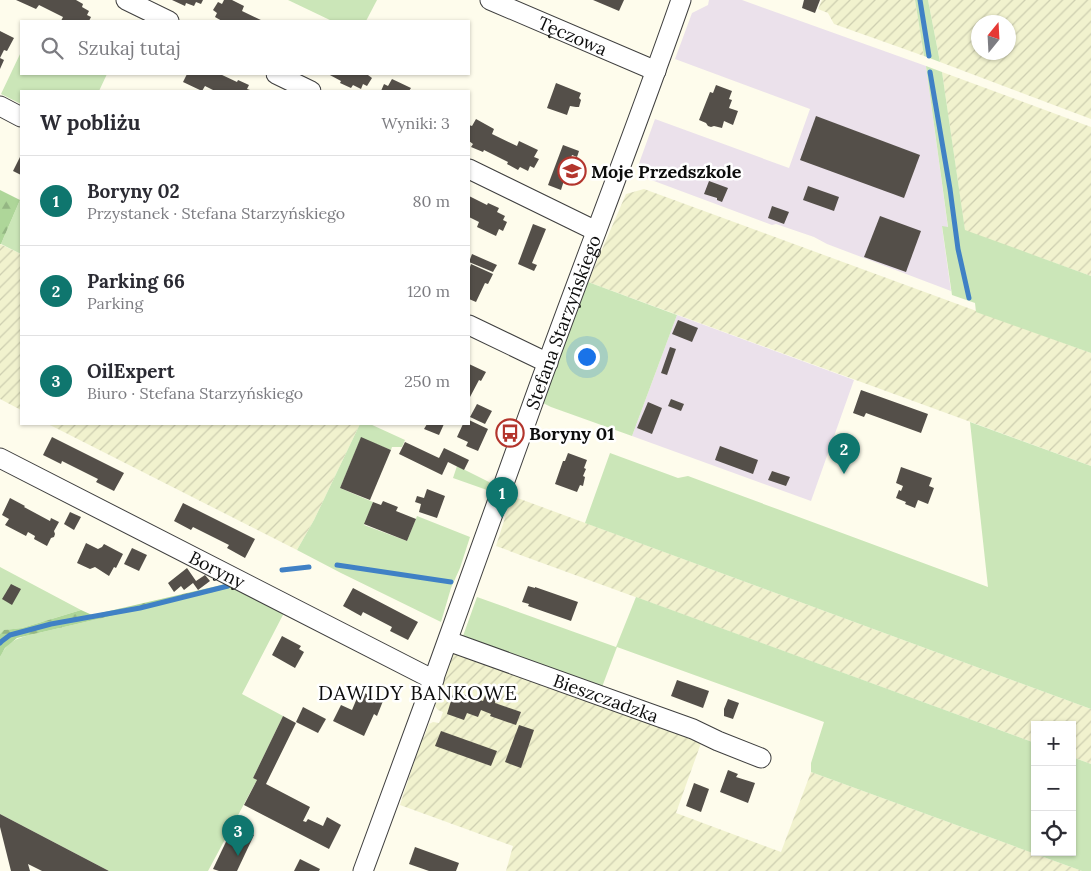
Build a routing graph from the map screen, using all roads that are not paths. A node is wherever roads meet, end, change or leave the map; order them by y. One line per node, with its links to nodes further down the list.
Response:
1 (126, 0): 4 (street)
2 (490, 0): 5 (street, Tęczowa)
3 (681, 0): 5 (street, Stefana Starzyńskiego)
4 (167, 20)
5 (656, 71): 11 (street, Stefana Starzyńskiego)
6 (278, 75): 7 (street)
7 (309, 90)
8 (0, 106): 9 (street)
9 (20, 116)
10 (470, 169): 11 (street)
11 (596, 231): 13 (street, Stefana Starzyńskiego)
12 (470, 324): 13 (street)
13 (548, 362): 15 (street, Stefana Starzyńskiego)
14 (0, 458): 16 (street, Boryny)
15 (448, 641): 16 (street, Stefana Starzyńskiego); 17 (street, Bieszczadzka)
16 (434, 680): 18 (street, Stefana Starzyńskiego)
17 (761, 758)
18 (363, 871)

